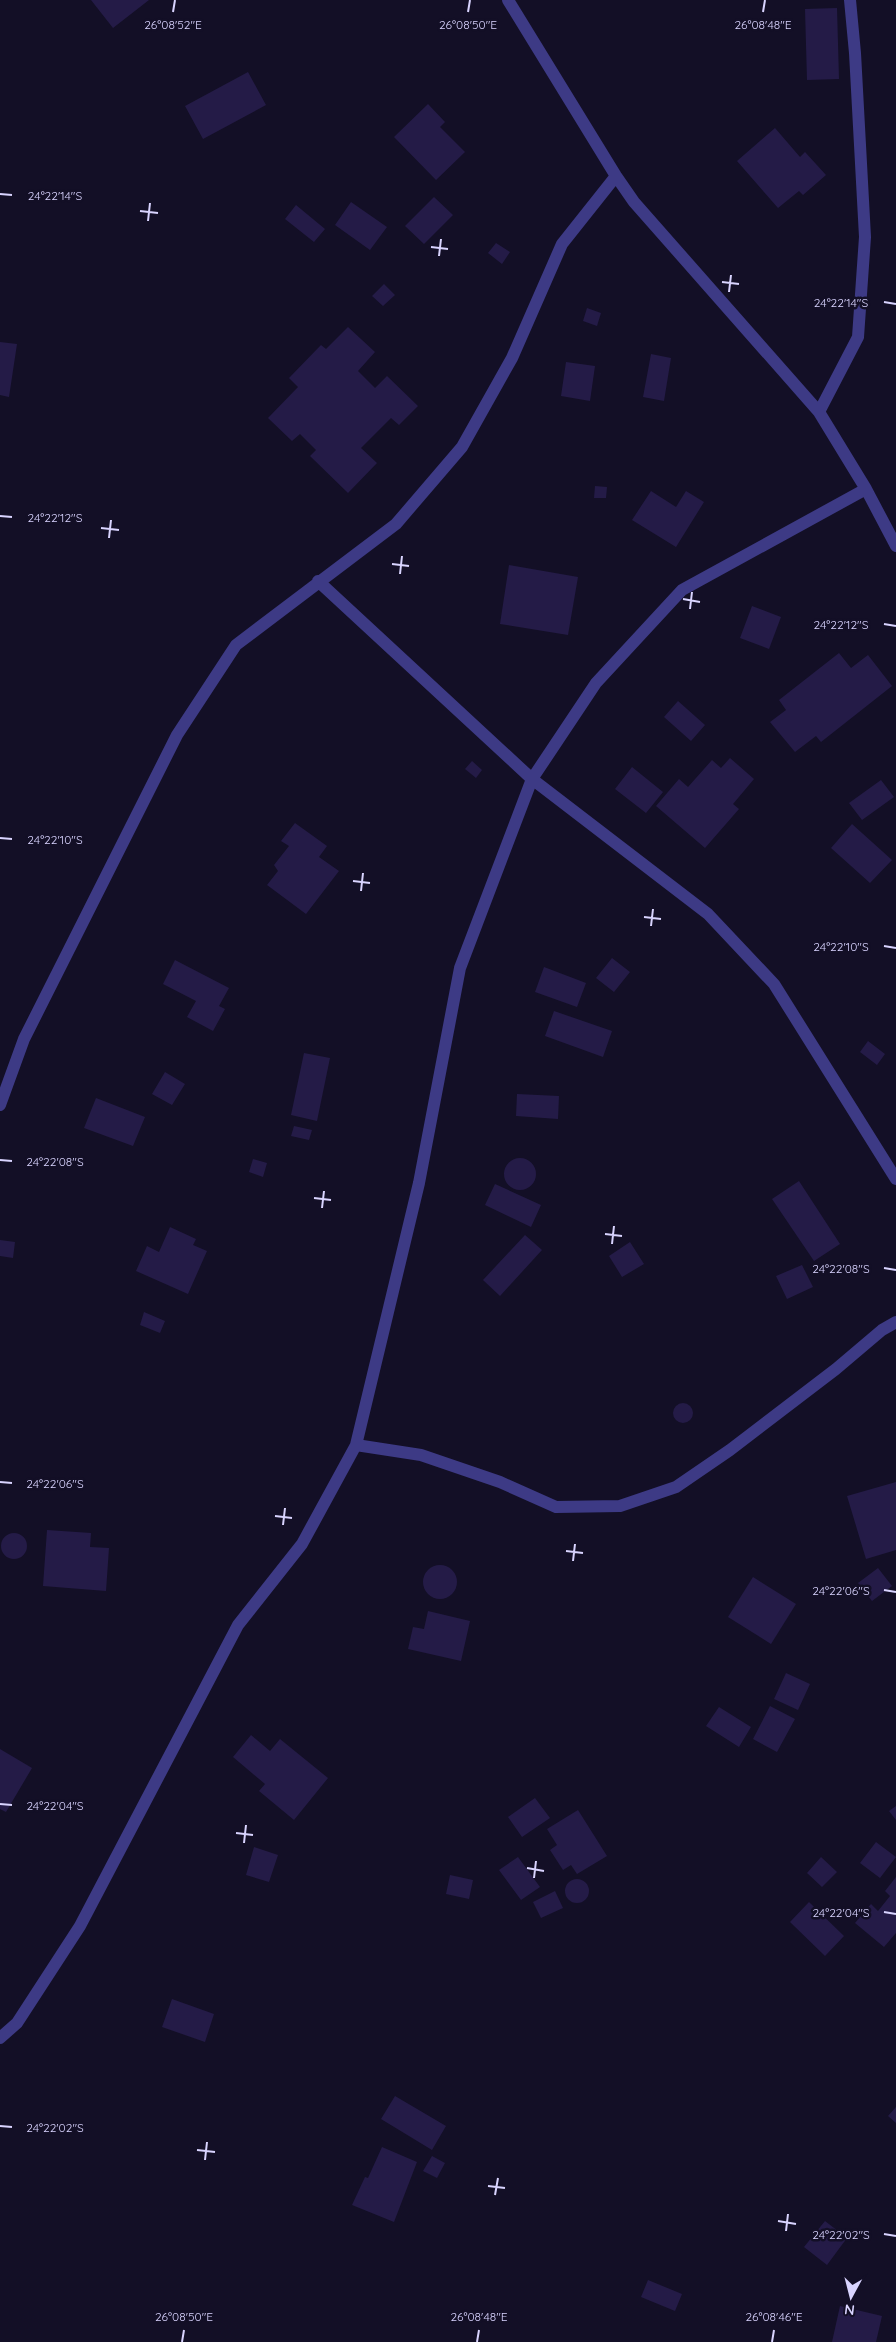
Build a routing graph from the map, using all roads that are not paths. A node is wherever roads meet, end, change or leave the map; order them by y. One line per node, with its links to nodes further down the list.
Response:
1 (508, 0): 3 (street)
2 (850, 0): 4 (street)
3 (616, 176): 4 (street); 7 (street)
4 (819, 412): 5 (street)
5 (866, 489): 6 (street); 8 (street)
6 (896, 546)
7 (318, 581): 8 (street); 9 (street)
8 (532, 779): 10 (street); 12 (street)
9 (0, 1105)
10 (896, 1179)
11 (896, 1322): 12 (street)
12 (356, 1445): 13 (street)
13 (0, 2038)

